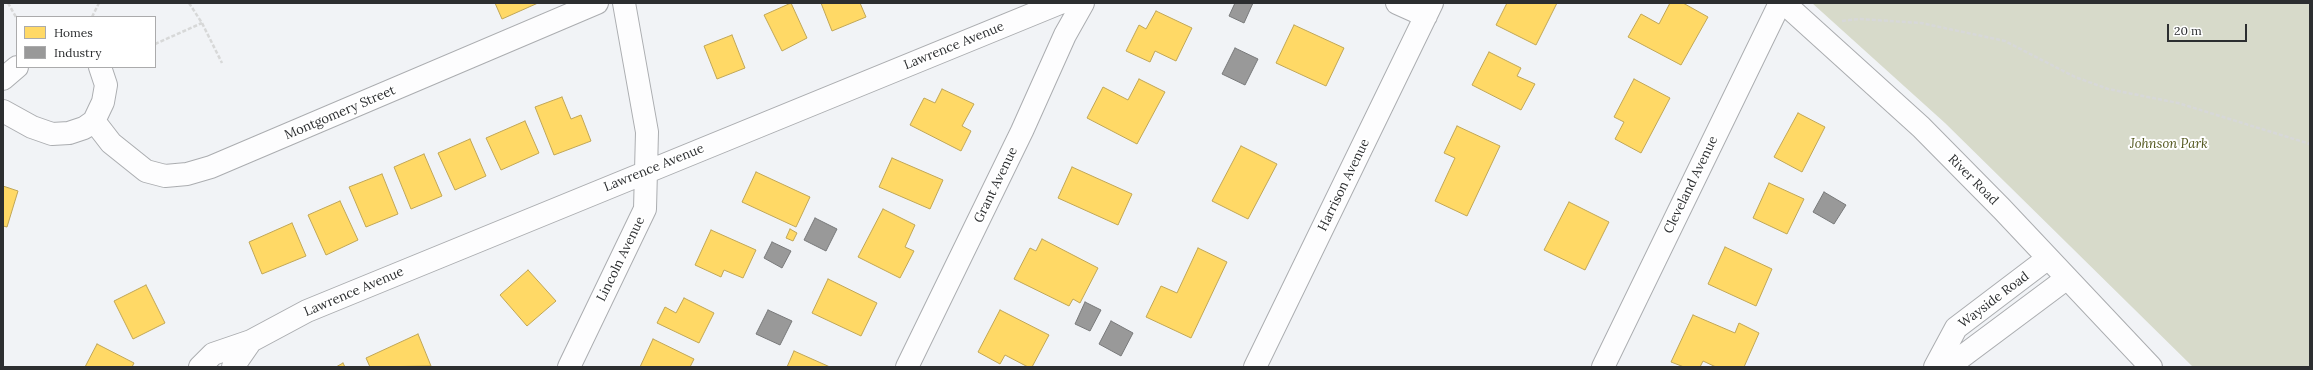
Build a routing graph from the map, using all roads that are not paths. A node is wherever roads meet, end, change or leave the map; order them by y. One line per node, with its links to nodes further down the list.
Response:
1 (597, 3): 13 (street, Montgomery Street)
2 (624, 3): 14 (street, Lincoln Avenue)
3 (1060, 3): 14 (street, Lawrence Avenue)
4 (1083, 3): 21 (street, Grant Avenue)
5 (1397, 3): 8 (street)
6 (1780, 3): 23 (street, Cleveland Avenue)
7 (1784, 3): 15 (street, River Road)
8 (1429, 10): 22 (street, Harrison Avenue)
9 (16, 68): 11 (street)
10 (100, 68): 13 (street)
11 (3, 79)
12 (3, 111): 13 (street)
13 (94, 121)
14 (647, 171): 17 (street, Lawrence Avenue); 20 (street, Lincoln Avenue)
15 (2047, 259): 16 (street, River Road); 24 (street, Wayside Road)
16 (2066, 279): 25 (street, Wayside Road); 26 (street, River Road)
17 (251, 341): 18 (street, Lawrence Avenue); 19 (street, Lawrence Avenue)
18 (200, 367)
19 (233, 367)
20 (569, 367)
21 (907, 367)
22 (1255, 367)
23 (1603, 367)
24 (1935, 367)
25 (1948, 367)
26 (2151, 367)

